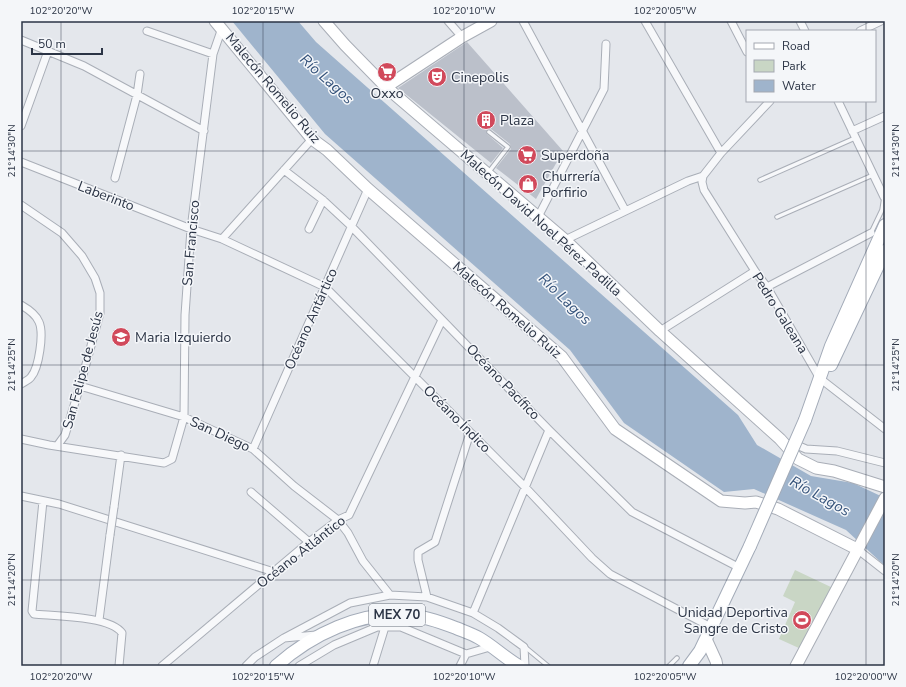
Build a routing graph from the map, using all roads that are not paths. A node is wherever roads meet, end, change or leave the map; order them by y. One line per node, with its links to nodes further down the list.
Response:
1 (324, 21): 20 (street, Malecón David Noel Pérez Padilla)
2 (448, 21): 13 (street)
3 (491, 21): 13 (street)
4 (523, 21): 27 (street)
5 (646, 21): 31 (street)
6 (731, 21): 16 (street)
7 (800, 21): 10 (street)
8 (881, 21): 11 (street)
9 (218, 24): 18 (street, San Francisco); 30 (street, Malecón Romelio Ruiz)
10 (804, 30)
11 (862, 30)
12 (147, 31): 18 (street)
13 (462, 37): 20 (street)
14 (21, 40): 17 (street)
15 (606, 44): 27 (street)
16 (746, 50)
17 (48, 51): 21 (street); 25 (street)
18 (214, 54): 26 (street, San Francisco)
19 (140, 74): 21 (street)
20 (386, 87): 34 (street, Malecón David Noel Pérez Padilla)
21 (137, 95): 26 (street); 37 (street)
22 (769, 102): 31 (street)
23 (838, 102): 29 (street)
24 (885, 116): 29 (street)
25 (21, 126)
26 (204, 131): 48 (street, San Francisco)
27 (583, 131): 43 (street); 44 (street)
28 (489, 132): 34 (lane)
29 (854, 134): 35 (street); 38 (lane)
30 (312, 139): 33 (street); 39 (street, Malecón Romelio Ruiz)
31 (721, 153): 36 (street)
32 (21, 162): 48 (street, Laberinto)
33 (284, 170): 41 (street, Océano Pacífico); 51 (street)
34 (487, 174): 44 (street, Malecón David Noel Pérez Padilla)
35 (873, 175): 40 (street); 45 (lane)
36 (703, 176): 43 (street); 54 (street, Pedro Galeana)
37 (115, 178)
38 (760, 180)
39 (368, 189): 47 (street, Océano Antártico); 82 (street, Malecón Romelio Ruiz)
40 (884, 197): 50 (lane)
41 (323, 200): 47 (street, Océano Pacífico); 49 (street)
42 (21, 204): 63 (street, San Felipe de Jesús)
43 (625, 210): 52 (street)
44 (538, 217): 52 (street, Malecón David Noel Pérez Padilla)
45 (777, 217)
46 (885, 225): 61 (main road)
47 (351, 226): 55 (street, Océano Antártico); 58 (street, Océano Pacífico)
48 (191, 229): 51 (street, Océano Índico); 64 (street, San Francisco)
49 (309, 229)
50 (871, 233): 56 (street)
51 (222, 239): 55 (street, Océano Índico)
52 (565, 240): 59 (street, Malecón David Noel Pérez Padilla)
53 (885, 251): 61 (main road)
54 (755, 271): 56 (street, Pedro Galeana); 59 (street)
55 (324, 287): 60 (street, Océano Índico); 71 (street, Océano Antártico)
56 (767, 287): 61 (street, Pedro Galeana)
57 (21, 305): 62 (street)
58 (442, 320): 60 (street, Océano Atlántico); 65 (street, Océano Pacífico)
59 (660, 331): 68 (street, Malecón David Noel Pérez Padilla)
60 (415, 376): 67 (street, Océano Índico); 80 (street, Océano Atlántico)
61 (819, 382): 66 (street, Pedro Galeana); 83 (main road, bridge)
62 (21, 384)
63 (80, 386): 64 (street, San Diego); 70 (street, San Felipe de Jesús)
64 (184, 417): 71 (street, San Diego); 72 (street, San Francisco)
65 (549, 430): 74 (street); 83 (street, Océano Pacífico)
66 (885, 430)
67 (470, 433): 74 (street, Océano Índico); 87 (street)
68 (780, 438): 73 (street); 75 (street, Malecón David Noel Pérez Padilla)
69 (21, 439): 70 (street)
70 (57, 446): 72 (street)
71 (253, 449): 80 (street, San Diego)
72 (121, 455): 89 (street, bridge)
73 (885, 463)
74 (525, 487): 88 (street); 91 (street, Océano Índico)
75 (885, 487)
76 (251, 492): 81 (street)
77 (21, 496): 79 (street)
78 (885, 498): 82 (street)
79 (43, 501): 85 (street); 89 (street)
80 (338, 520): 81 (street, Océano Atlántico); 86 (street, San Diego)
81 (309, 542): 85 (street, Océano Atlántico)
82 (859, 546): 84 (street); 112 (street)
83 (740, 568): 91 (main road)
84 (885, 571)
85 (274, 572): 100 (street, Océano Atlántico)
86 (390, 595): 87 (street); 93 (street)
87 (427, 597): 88 (street)
88 (472, 613): 95 (street)
89 (99, 620): 99 (street)
90 (385, 627): 97 (street); 103 (street); 104 (street)
91 (711, 627): 94 (main road)
92 (322, 635): 93 (street); 96 (main road, MEX 70); 102 (main road, MEX 70)
93 (284, 638): 101 (street)
94 (706, 638): 110 (main road); 111 (street)
95 (524, 646): 107 (street); 108 (lane)
96 (490, 647): 97 (street); 106 (main road, MEX 70)
97 (466, 654): 105 (street)
98 (677, 658): 109 (lane)
99 (118, 666)
100 (162, 666)
101 (246, 666)
102 (276, 666)
103 (299, 666)
104 (373, 666)
105 (460, 666)
106 (519, 666)
107 (525, 666)
108 (548, 666)
109 (669, 666)
110 (689, 666)
111 (717, 666)
112 (796, 666)

